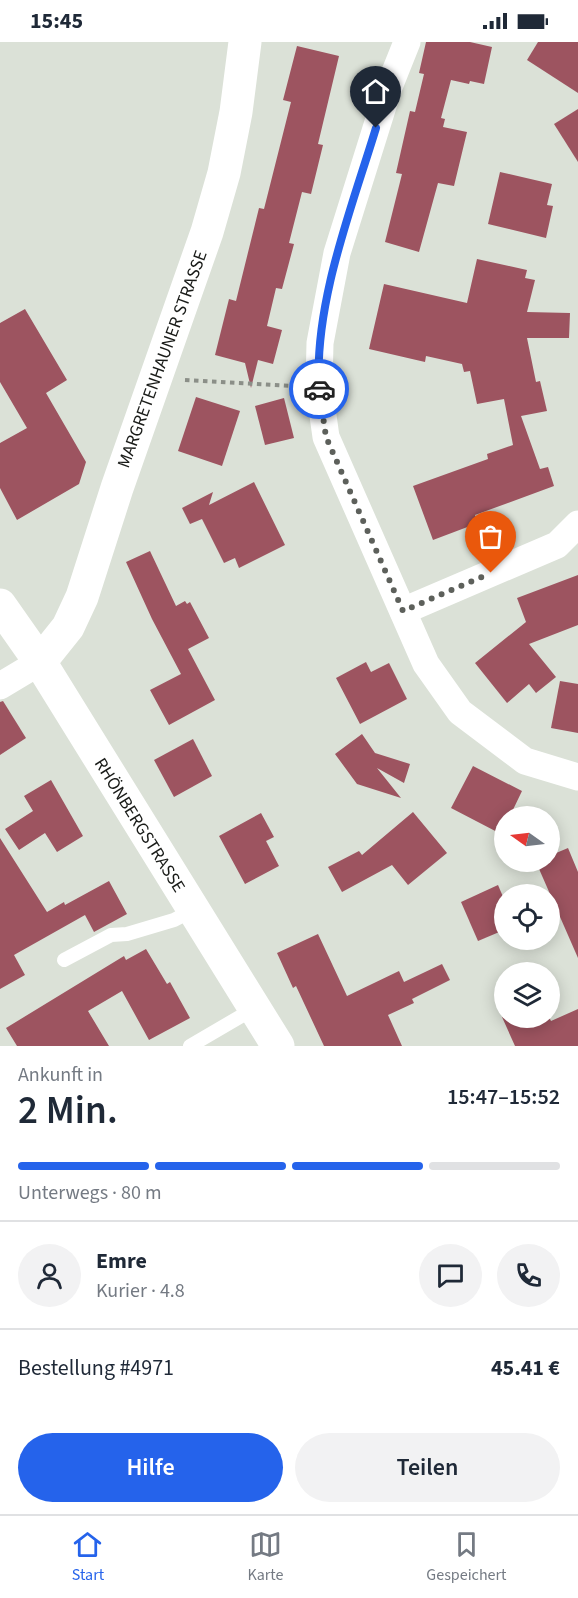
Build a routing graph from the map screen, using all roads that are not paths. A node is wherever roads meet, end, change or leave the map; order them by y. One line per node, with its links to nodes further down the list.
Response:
1 (245, 42): 6 (street, MARGRETENHAUNER STRASSE)
2 (407, 42): 5 (street)
3 (578, 524): 5 (street)
4 (0, 605): 6 (street, RHÖNBERGSTRASSE)
5 (403, 611): 8 (street)
6 (40, 662): 7 (street); 9 (street, RHÖNBERGSTRASSE)
7 (0, 686)
8 (578, 777)
9 (194, 910): 10 (lane); 11 (street, RHÖNBERGSTRASSE)
10 (64, 960)
11 (255, 1008): 12 (lane); 13 (street, RHÖNBERGSTRASSE)
12 (190, 1046)
13 (278, 1046)

